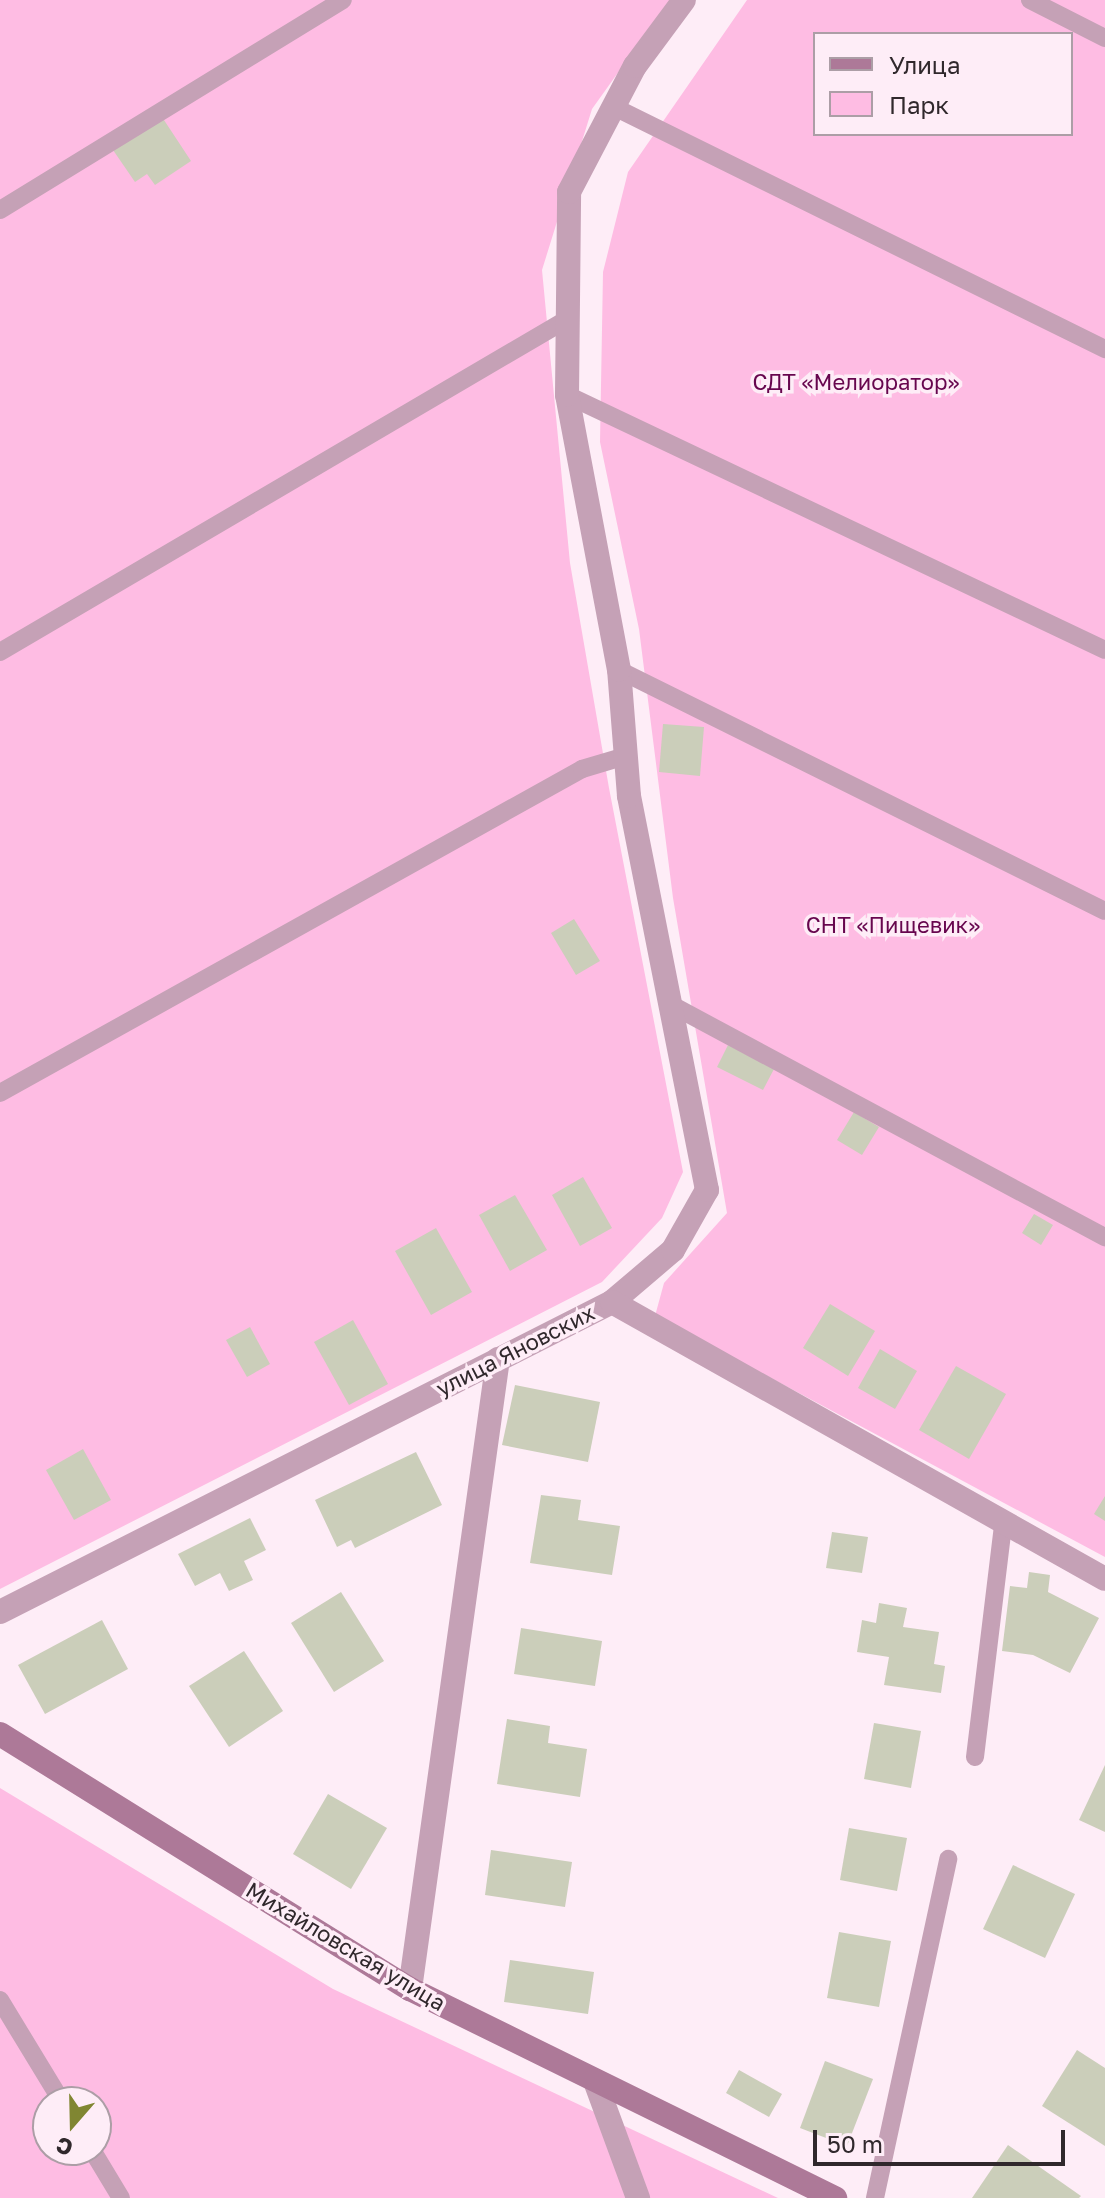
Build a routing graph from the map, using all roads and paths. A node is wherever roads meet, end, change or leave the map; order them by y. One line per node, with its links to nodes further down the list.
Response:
1 (343, 0): 6 (lane)
2 (684, 0): 5 (street)
3 (1030, 0): 4 (lane)
4 (1105, 38)
5 (612, 106): 7 (street); 8 (lane)
6 (0, 210)
7 (569, 318): 9 (street); 11 (lane)
8 (1105, 349)
9 (567, 395): 10 (lane); 12 (street)
10 (1105, 650)
11 (0, 652)
12 (619, 670): 13 (street); 14 (lane)
13 (626, 756): 15 (street); 16 (lane)
14 (1105, 911)
15 (668, 1003): 17 (lane); 18 (street)
16 (0, 1093)
17 (1105, 1237)
18 (612, 1302): 19 (street, улица Яновских); 20 (street, улица Яновских)
19 (498, 1359): 22 (street, улица Яновских); 26 (street)
20 (1003, 1524): 21 (street, улица Яновских); 24 (lane)
21 (1105, 1579)
22 (0, 1612)
23 (0, 1734): 26 (street, Михайловская улица)
24 (975, 1757)
25 (948, 1859): 34 (lane)
26 (410, 1989): 28 (street, Михайловская улица)
27 (0, 2000): 29 (lane)
28 (595, 2081): 32 (street); 33 (street, Михайловская улица)
29 (52, 2086)
30 (102, 2166): 31 (lane)
31 (121, 2198)
32 (638, 2198)
33 (835, 2198)
34 (875, 2198)

